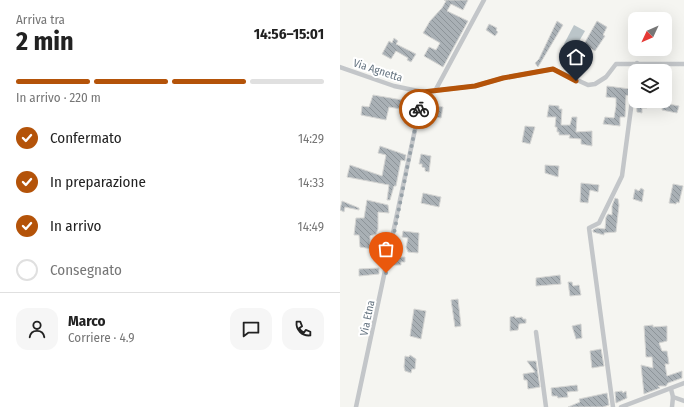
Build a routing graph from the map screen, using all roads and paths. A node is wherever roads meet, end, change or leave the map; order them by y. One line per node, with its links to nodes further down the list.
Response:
1 (484, 0): 5 (street)
2 (637, 63): 3 (street, Via Agnetta); 5 (street, Via Agnetta)
3 (684, 64)
4 (340, 67): 6 (street, Via Agnetta)
5 (435, 91): 6 (street, Via Agnetta)
6 (423, 92): 13 (street, Via Etna)
7 (631, 108): 15 (street)
8 (536, 332): 14 (street)
9 (684, 383): 10 (street)
10 (671, 389): 11 (street); 16 (street)
11 (673, 397): 12 (street); 17 (street)
12 (684, 401)
13 (356, 407)
14 (546, 407)
15 (612, 407)
16 (621, 407)
17 (672, 407)

